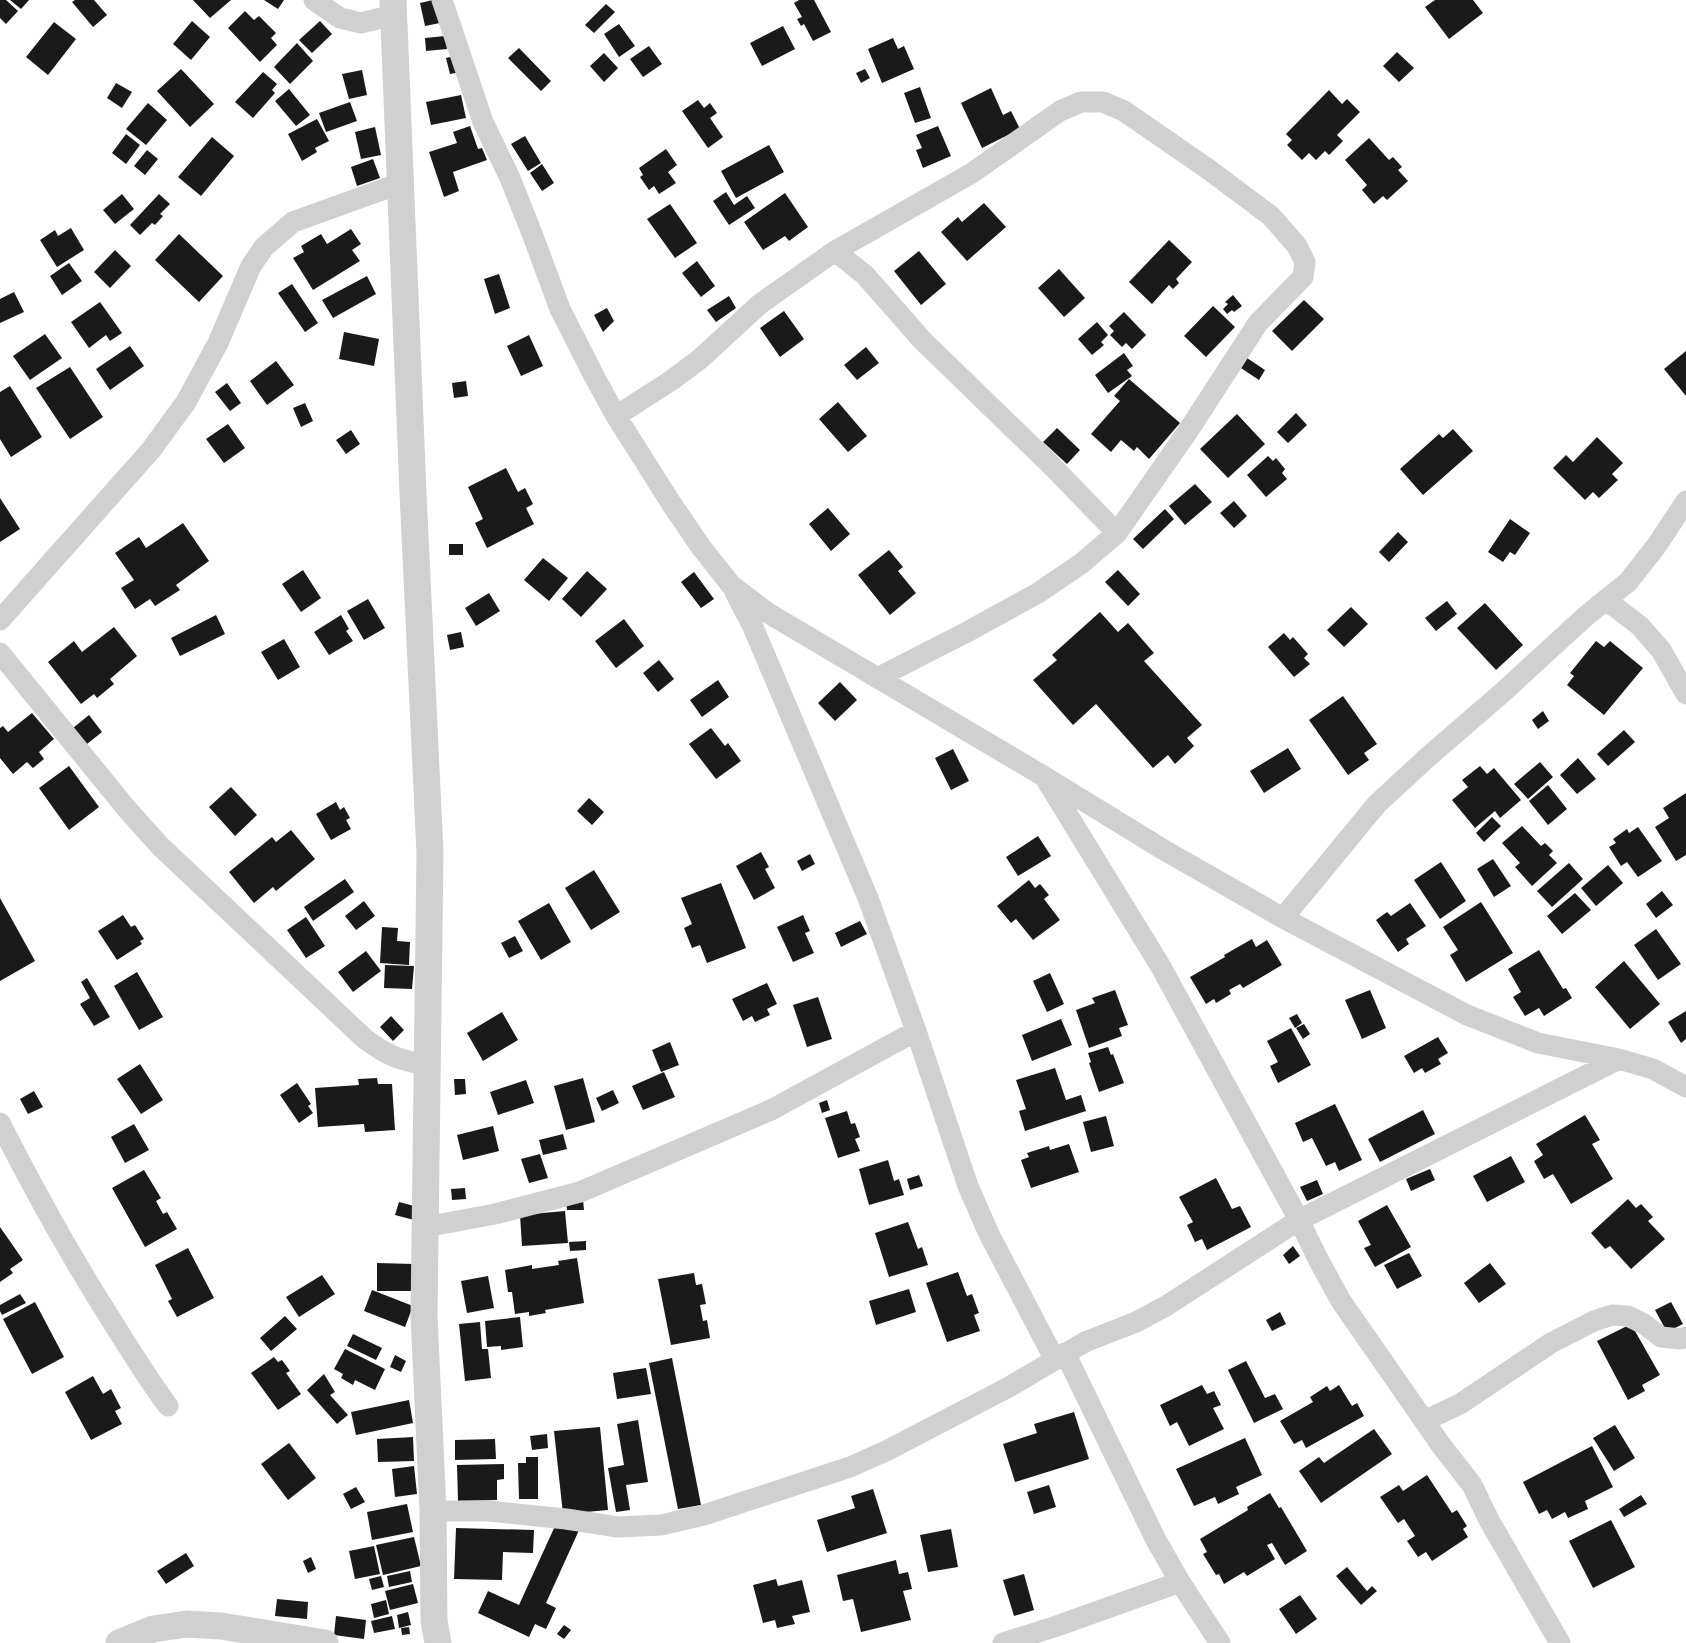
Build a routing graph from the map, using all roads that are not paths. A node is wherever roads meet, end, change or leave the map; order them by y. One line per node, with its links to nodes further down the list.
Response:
1 (314, 0): 3 (street)
2 (442, 0): 6 (street)
3 (393, 7): 4 (street)
4 (401, 183): 11 (street); 19 (street)
5 (835, 251): 6 (street); 8 (street); 8 (street)
6 (616, 416): 9 (street)
7 (1686, 501): 10 (street)
8 (1117, 533): 13 (street)
9 (731, 585): 13 (street); 17 (street)
10 (1606, 600): 14 (street); 16 (street)
11 (0, 620)
12 (0, 653): 19 (street)
13 (877, 678): 15 (street)
14 (1686, 694)
15 (1045, 777): 16 (street); 22 (street)
16 (1282, 918): 18 (street)
17 (916, 1031): 23 (street); 25 (street)
18 (1618, 1059): 20 (street); 22 (street)
19 (427, 1065): 23 (street)
20 (1686, 1087)
21 (0, 1123): 26 (street)
22 (1299, 1220): 25 (street); 27 (street)
23 (425, 1227): 28 (street)
24 (1686, 1337): 27 (street)
25 (1060, 1356): 28 (street); 29 (street)
26 (168, 1406)
27 (1424, 1421): 35 (street)
28 (432, 1511): 32 (street)
29 (1180, 1582): 33 (street); 34 (street)
30 (119, 1643): 31 (street)
31 (325, 1643)
32 (438, 1643)
33 (1003, 1643)
34 (1220, 1643)
35 (1560, 1643)

